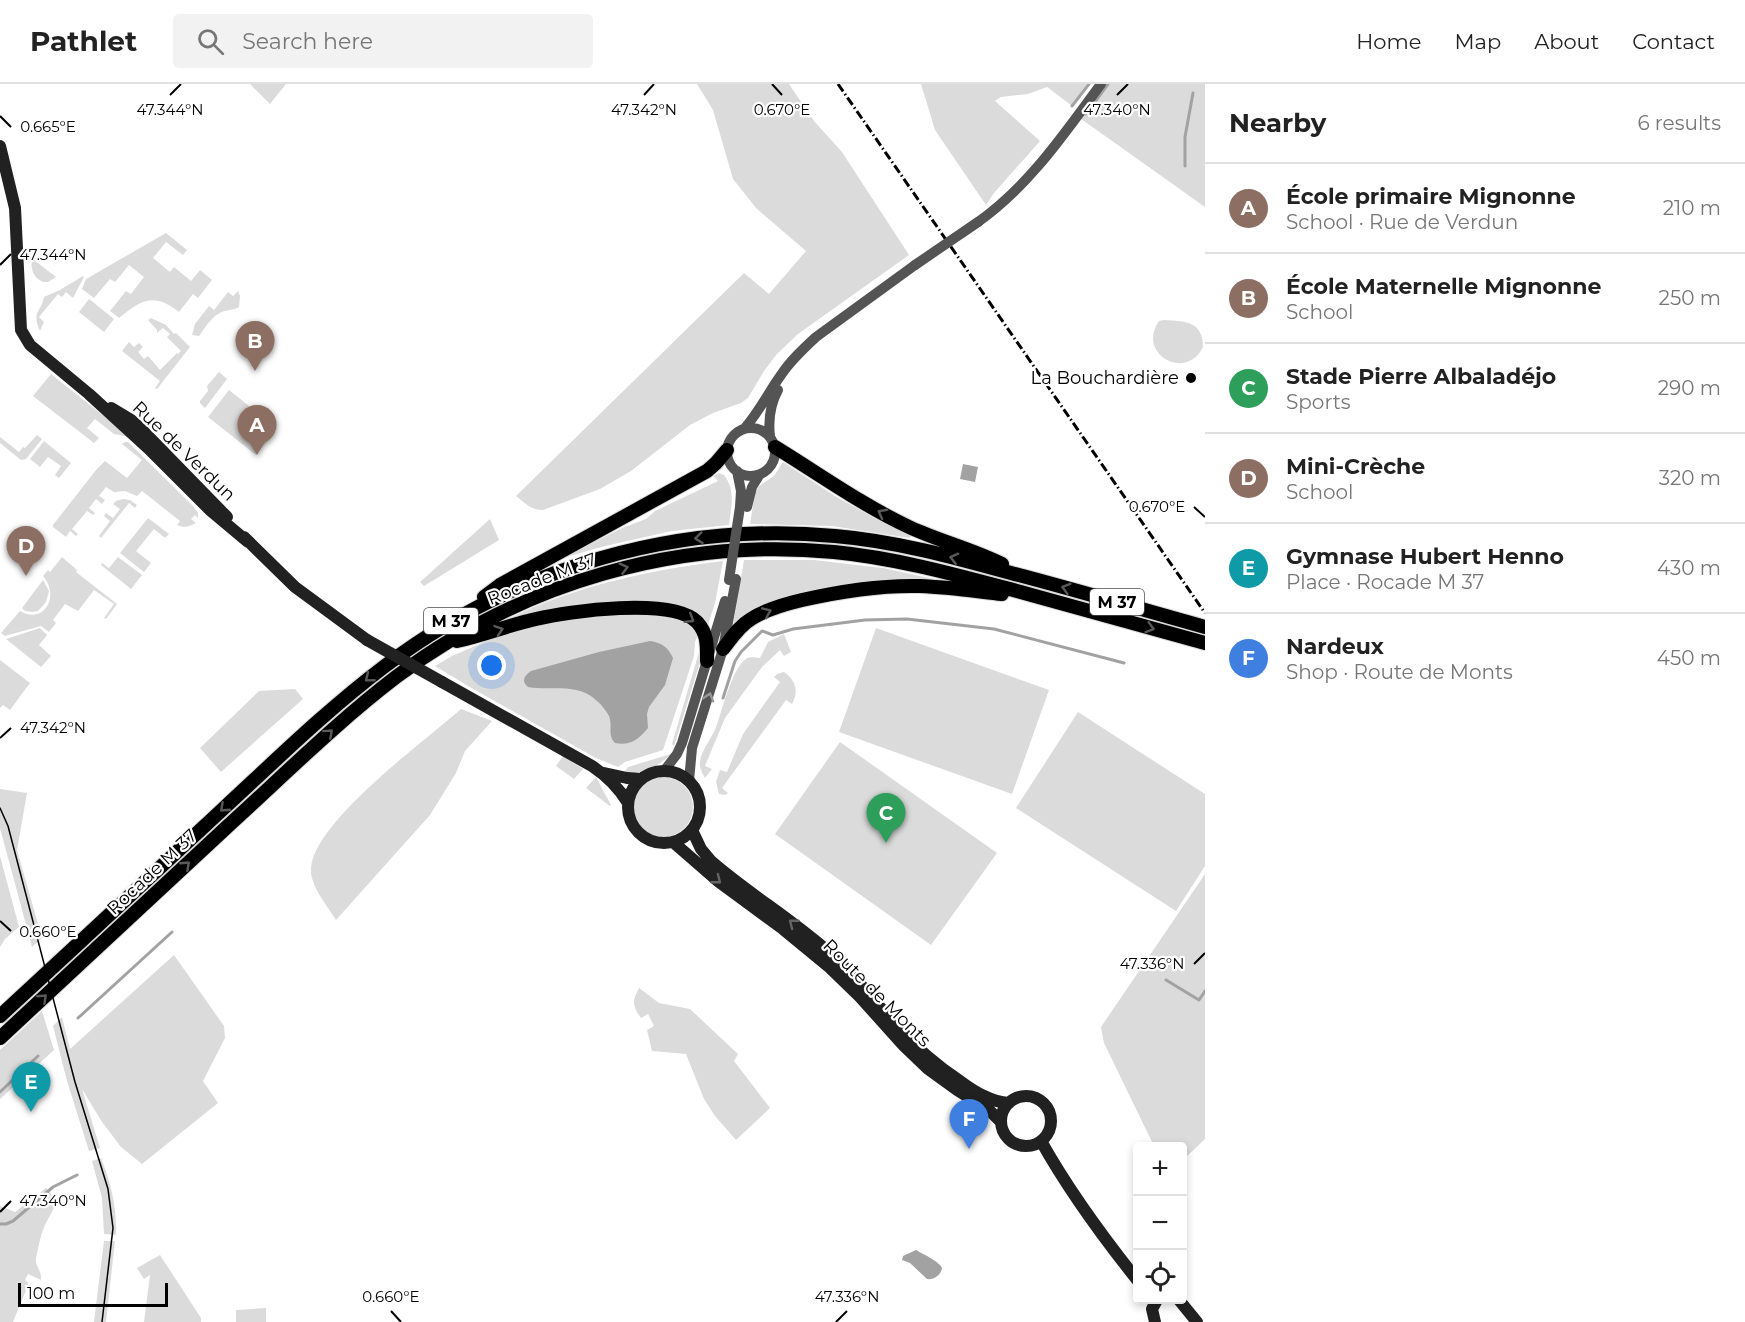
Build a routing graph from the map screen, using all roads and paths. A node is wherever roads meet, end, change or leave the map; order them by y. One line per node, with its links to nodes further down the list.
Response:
1 (1101, 84): 3 (street, bridge)
2 (0, 146): 20 (main road, Rue de Verdun, bridge)
3 (835, 324): 4 (street); 5 (street)
4 (744, 429): 5 (street); 6 (street)
5 (772, 442): 8 (street); 10 (highway, one-way to 5)
6 (727, 450): 7 (street); 13 (highway)
7 (737, 471): 8 (street); 9 (street)
8 (759, 474): 9 (street)
9 (743, 507): 11 (street)
10 (1031, 578): 13 (highway, Rocade M 37 / M 37, one-way to 13); 14 (highway, Rocade M 37 / M 37, one-way to 10)
11 (732, 579): 17 (street); 18 (street)
12 (1053, 601): 15 (highway, Rocade M 37 / M 37, one-way to 15); 16 (highway, Rocade M 37 / M 37, one-way to 12); 17 (highway, one-way to 12)
13 (456, 619): 26 (highway, Rocade M 37 / M 37, one-way to 26)
14 (1204, 626)
15 (1205, 643)
16 (443, 645): 18 (highway, one-way to 18); 27 (highway, Rocade M 37 / M 37, one-way to 16)
17 (723, 649): 22 (street, one-way to 17)
18 (707, 661): 19 (street)
19 (664, 771): 21 (main road); 22 (main road)
20 (602, 772): 21 (main road, Rue de Verdun); 23 (main road, Rue de Verdun)
21 (641, 779): 23 (main road)
22 (689, 781): 24 (main road)
23 (628, 803): 25 (main road)
24 (692, 830): 25 (main road); 28 (main road, Route de Monts, one-way to 24)
25 (673, 842): 29 (main road, Route de Monts, one-way to 29)
26 (0, 1016)
27 (0, 1038)
28 (1009, 1103): 29 (main road); 30 (main road)
29 (1001, 1122): 30 (main road)
30 (1041, 1141): 31 (main road)
31 (1133, 1276)
32 (1154, 1304): 34 (main road)
33 (1183, 1304): 35 (main road)
34 (1155, 1322)
35 (1197, 1322)

